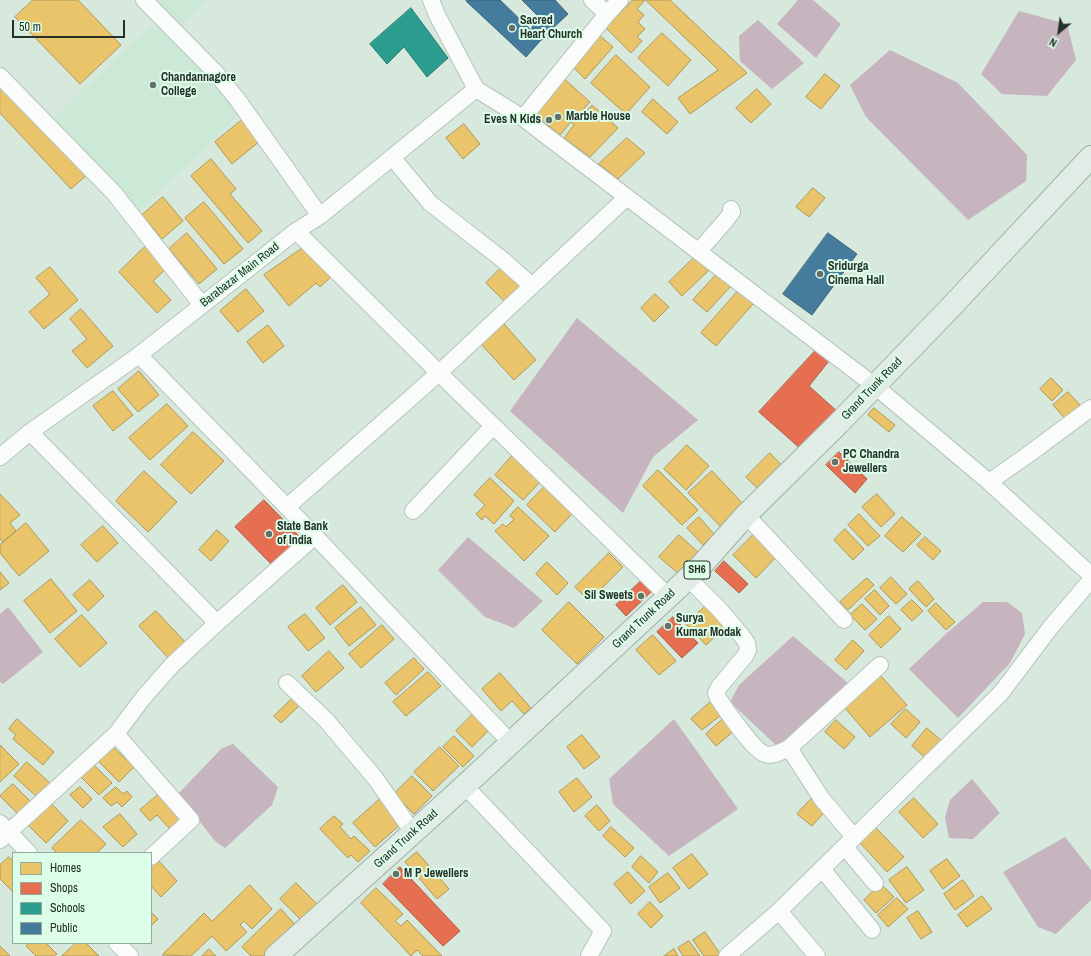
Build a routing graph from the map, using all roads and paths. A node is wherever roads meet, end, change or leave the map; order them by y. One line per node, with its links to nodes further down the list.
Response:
1 (144, 0): 13 (street)
2 (431, 0): 7 (street)
3 (592, 0): 5 (street)
4 (620, 0): 5 (street)
5 (607, 14): 8 (street)
6 (0, 76): 17 (street)
7 (476, 89): 8 (street); 9 (street, Barabazar Main Road)
8 (523, 118): 11 (street)
9 (392, 157): 13 (street, Barabazar Main Road); 16 (street)
10 (1091, 157): 20 (main road, Grand Trunk Road / SH6)
11 (627, 197): 15 (street); 16 (street)
12 (731, 209): 15 (street)
13 (320, 216): 14 (street, Barabazar Main Road)
14 (296, 231): 17 (street, Barabazar Main Road); 19 (street)
15 (699, 251): 20 (street)
16 (532, 286): 19 (street)
17 (202, 305): 18 (street, Barabazar Main Road)
18 (139, 355): 23 (street, Barabazar Main Road); 26 (street)
19 (439, 373): 22 (street); 26 (street)
20 (875, 386): 25 (street); 28 (main road, Grand Trunk Road / SH6)
21 (1091, 408): 25 (street)
22 (493, 426): 27 (street); 33 (street)
23 (30, 432): 24 (street, Barabazar Main Road); 35 (street)
24 (0, 457)
25 (989, 482): 30 (street)
26 (287, 507): 29 (street)
27 (413, 511)
28 (746, 515): 31 (main road, Grand Trunk Road / SH6); 34 (street)
29 (315, 536): 35 (street); 39 (street)
30 (1091, 574)
31 (688, 578): 33 (main road, Grand Trunk Road / SH6); 40 (street)
32 (1091, 580): 44 (street)
33 (668, 596): 39 (main road, Grand Trunk Road / SH6)
34 (844, 620)
35 (217, 623): 38 (street)
36 (880, 665): 40 (street)
37 (287, 683): 43 (street)
38 (116, 734): 42 (street); 46 (street)
39 (511, 743): 41 (main road, Grand Trunk Road / SH6)
40 (789, 748): 44 (street)
41 (465, 786): 43 (main road, Grand Trunk Road / SH6); 54 (street)
42 (3, 832): 45 (street)
43 (413, 832): 53 (main road, Grand Trunk Road / SH6)
44 (850, 842): 47 (street); 48 (street)
45 (28, 852)
46 (152, 856)
47 (822, 869): 49 (street); 50 (street)
48 (875, 883)
49 (779, 911): 55 (street); 56 (street)
50 (872, 930)
51 (118, 944): 52 (street)
52 (130, 956)
53 (276, 956)
54 (589, 956)
55 (727, 956)
56 (817, 956)

